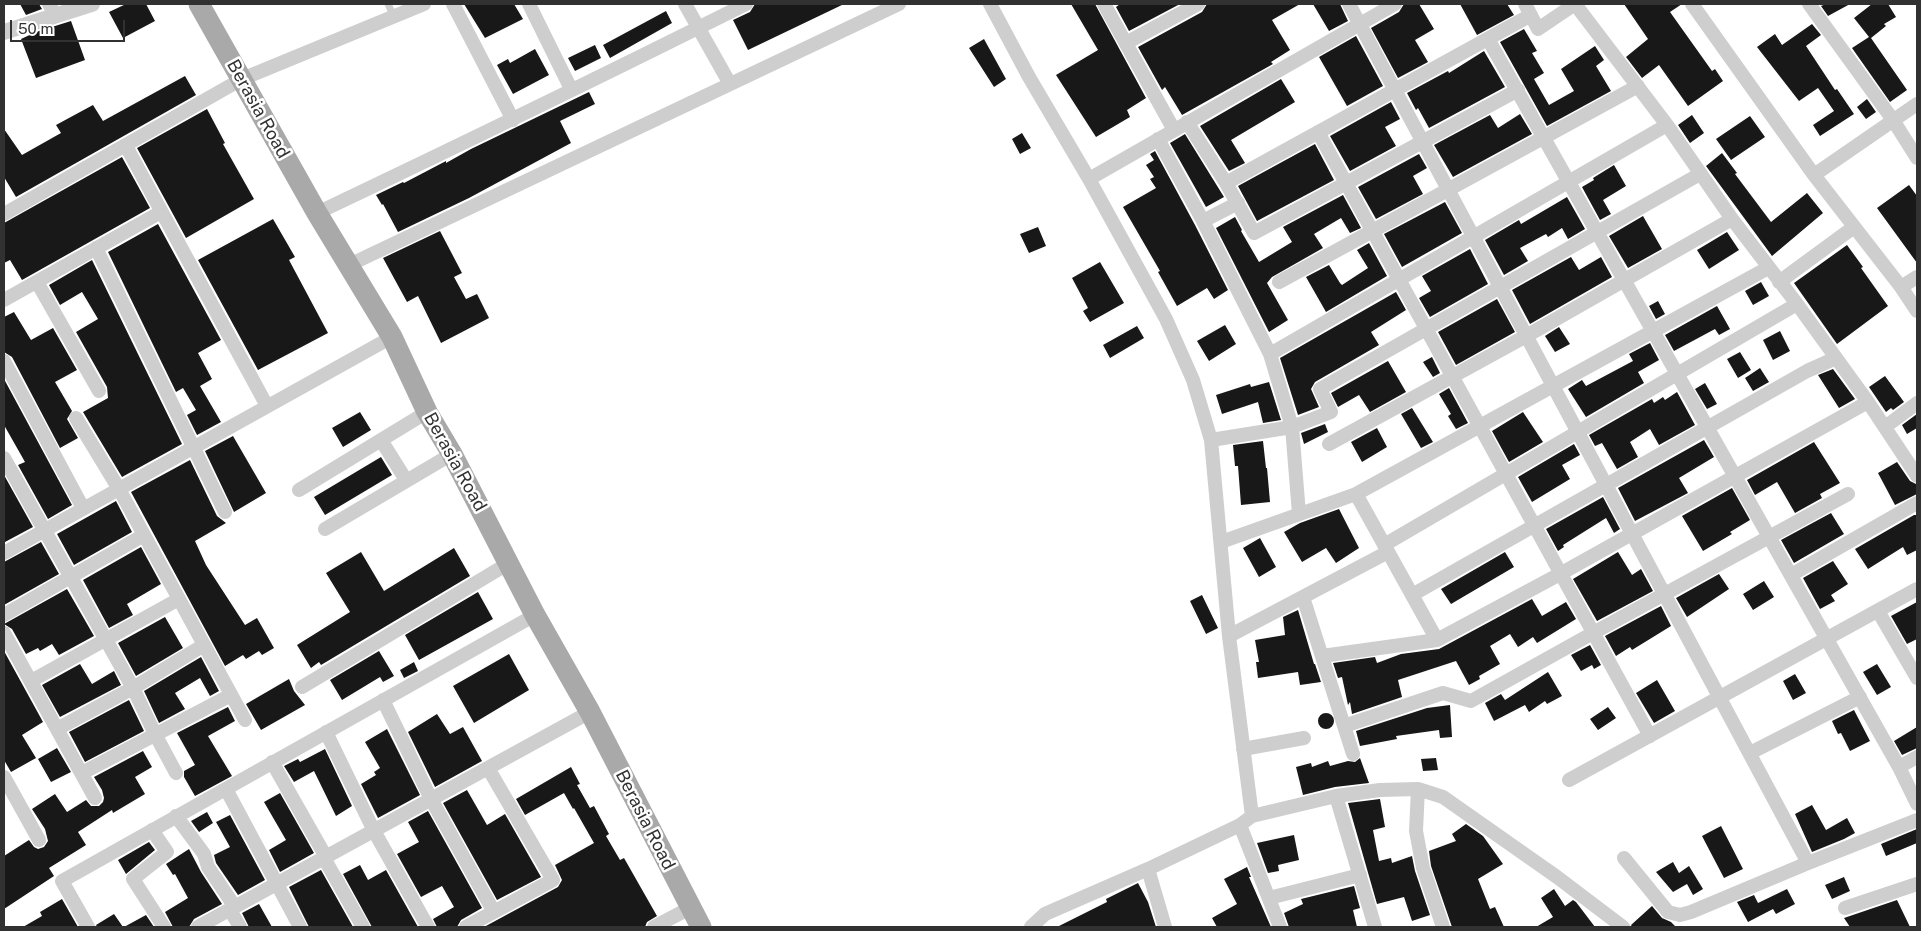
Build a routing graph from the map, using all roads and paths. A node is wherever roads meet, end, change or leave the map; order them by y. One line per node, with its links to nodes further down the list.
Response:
1 (92, 4): 18 (street)
2 (199, 4): 25 (main road, Berasia Road)
3 (424, 4): 19 (street)
4 (453, 4): 32 (street)
5 (529, 4): 28 (street)
6 (685, 4): 21 (street)
7 (746, 4): 21 (street)
8 (899, 4): 26 (street)
9 (990, 4): 45 (street)
10 (1104, 4): 24 (street)
11 (1198, 4): 24 (street)
12 (1349, 4): 20 (street)
13 (1395, 4): 20 (street)
14 (1575, 4): 17 (street); 27 (street)
15 (1692, 4): 44 (street)
16 (1811, 5): 33 (street)
17 (1528, 9): 23 (street)
18 (52, 10): 22 (street)
19 (391, 10): 25 (street)
20 (1360, 24): 29 (street); 34 (street)
21 (698, 28): 26 (street); 28 (street)
22 (4, 32)
23 (1488, 38): 29 (street); 30 (street)
24 (1126, 43): 36 (street)
25 (242, 80): 41 (street); 52 (main road, Berasia Road)
26 (730, 84): 61 (street)
27 (1638, 86): 35 (street); 38 (street)
28 (571, 89): 32 (street)
29 (1395, 90): 37 (street); 40 (street)
30 (1518, 90): 38 (street); 40 (street)
31 (1917, 104): 33 (street)
32 (513, 120): 52 (street)
33 (1893, 120): 42 (street); 44 (street)
34 (1187, 122): 36 (street); 47 (street)
35 (1667, 125): 43 (street); 46 (street)
36 (1174, 130): 39 (street)
37 (1318, 132): 47 (street); 48 (street)
38 (1544, 137): 46 (street); 49 (street)
39 (1158, 139): 45 (street); 55 (street)
40 (1423, 141): 48 (street); 49 (street)
41 (126, 146): 51 (street); 53 (street)
42 (1917, 158)
43 (1700, 174): 54 (street); 58 (street)
44 (1814, 175): 56 (street)
45 (1089, 179): 96 (street)
46 (1569, 181): 58 (street); 59 (street)
47 (1226, 183): 50 (street)
48 (1346, 183): 50 (street); 57 (street)
49 (1449, 190): 57 (street); 59 (street)
50 (1238, 203): 55 (street)
51 (161, 212): 60 (street); 87 (street)
52 (317, 213): 61 (main road, Berasia Road)
53 (4, 214)
54 (1732, 220): 62 (street); 65 (street)
55 (1203, 221): 78 (street)
56 (1854, 226): 68 (street); 70 (street)
57 (1372, 232): 64 (street); 67 (street)
58 (1598, 232): 65 (street); 69 (street)
59 (1474, 236): 64 (street); 69 (street)
60 (96, 248): 66 (street); 98 (street)
61 (349, 265): 77 (main road, Berasia Road)
62 (1768, 268): 68 (street); 75 (street)
63 (1917, 277): 70 (street)
64 (1398, 279): 74 (street); 78 (street)
65 (1624, 280): 75 (street); 76 (street)
66 (37, 282): 71 (street); 84 (street)
67 (1279, 282)
68 (1779, 282): 72 (street)
69 (1501, 287): 74 (street); 76 (street)
70 (1901, 287): 73 (street)
71 (4, 300)
72 (1797, 304): 79 (street); 81 (street)
73 (1917, 311)
74 (1426, 329): 82 (street); 91 (street)
75 (1653, 331): 81 (street); 83 (street)
76 (1528, 335): 82 (street); 83 (street)
77 (392, 337): 87 (street); 88 (main road, Berasia Road)
78 (1270, 354): 91 (street)
79 (1836, 358): 85 (street); 92 (street)
80 (4, 361): 111 (street)
81 (1677, 374): 92 (street); 94 (street)
82 (1452, 376): 90 (street); 97 (street)
83 (1554, 386): 90 (street); 94 (street)
84 (99, 390)
85 (1868, 402): 93 (street); 103 (street)
86 (1917, 403): 93 (street)
87 (267, 406): 98 (street)
88 (427, 412): 95 (street); 99 (main road, Berasia Road)
89 (76, 418): 106 (street)
90 (1480, 426): 101 (street); 108 (street)
91 (1292, 427): 96 (street); 113 (street)
92 (1708, 428): 103 (street); 105 (street)
93 (1885, 428): 102 (street)
94 (1578, 432): 101 (street); 105 (street)
95 (381, 440): 104 (street); 107 (street)
96 (1211, 440): 120 (street)
97 (1329, 444)
98 (193, 447): 106 (street); 112 (street)
99 (452, 454): 104 (street); 123 (main road, Berasia Road)
100 (4, 458): 116 (street)
101 (1506, 474): 114 (street); 121 (street)
102 (1917, 476)
103 (1736, 477): 117 (street); 119 (street)
104 (406, 480): 115 (street)
105 (1607, 485): 114 (street); 117 (street)
106 (119, 489): 111 (street); 118 (street)
107 (299, 490)
108 (1356, 494): 113 (street); 121 (street)
109 (1848, 494): 119 (street)
110 (1917, 503): 125 (street)
111 (83, 508): 116 (street)
112 (225, 512)
113 (1299, 514): 120 (street)
114 (1534, 526): 124 (street); 129 (street)
115 (325, 529)
116 (45, 530): 122 (street); 126 (street)
117 (1632, 533): 124 (street); 128 (street)
118 (144, 535): 126 (street); 131 (street)
119 (1769, 537): 125 (street); 128 (street)
120 (1220, 542): 137 (street)
121 (1386, 548): 129 (street); 130 (street)
122 (4, 552)
123 (509, 563): 134 (main road, Berasia Road); 145 (street)
124 (1560, 574): 136 (street); 140 (street)
125 (1791, 575): 138 (street)
126 (72, 576): 133 (street); 139 (street)
127 (1917, 589): 132 (street)
128 (1665, 594): 136 (street); 148 (street)
129 (1412, 595): 140 (street)
130 (1303, 597): 137 (street); 142 (street)
131 (179, 599): 139 (street); 141 (street)
132 (1878, 611): 138 (street); 143 (street)
133 (4, 615)
134 (535, 615): 150 (street); 151 (main road, Berasia Road)
135 (4, 633): 144 (street)
136 (1593, 633): 153 (street); 157 (street)
137 (1229, 636): 159 (street)
138 (1827, 639): 148 (street); 149 (street)
139 (107, 640): 144 (street); 146 (street)
140 (1437, 640): 142 (street)
141 (204, 645): 146 (street); 147 (street)
142 (1322, 656): 153 (street)
143 (1917, 678)
144 (30, 681): 154 (street)
145 (302, 687)
146 (133, 688): 154 (street); 156 (street)
147 (231, 695): 152 (street); 156 (street)
148 (1720, 697): 157 (street); 160 (street)
149 (1860, 698): 160 (street); 164 (street)
150 (382, 700): 155 (street); 174 (street)
151 (590, 712): 165 (street); 192 (main road, Berasia Road)
152 (245, 720)
153 (1344, 726): 161 (street)
154 (57, 729): 166 (street)
155 (326, 732): 163 (street); 181 (street)
156 (155, 734): 166 (street); 167 (street)
157 (1650, 736): 169 (street)
158 (1304, 738): 159 (street)
159 (1243, 749): 177 (street)
160 (1750, 753): 185 (street)
161 (1353, 754)
162 (1917, 757): 164 (street)
163 (272, 762): 170 (street); 183 (street)
164 (1899, 767): 175 (street)
165 (488, 768): 174 (street); 194 (street)
166 (82, 773): 173 (street)
167 (176, 773)
168 (4, 777): 182 (street)
169 (1569, 780)
170 (226, 788): 176 (street); 188 (street)
171 (1418, 789): 172 (street); 209 (street); 210 (street)
172 (1336, 796): 177 (street); 187 (street)
173 (95, 798)
174 (431, 799): 181 (street); 194 (street)
175 (1917, 804)
176 (176, 816): 180 (street); 191 (street)
177 (1252, 816): 179 (street)
178 (1917, 820): 185 (street)
179 (1240, 825): 186 (street); 190 (street)
180 (152, 830): 195 (street); 196 (street)
181 (374, 831): 183 (street); 201 (street)
182 (39, 840)
183 (325, 857): 188 (street); 200 (street)
184 (1624, 858): 185 (street)
185 (1808, 862)
186 (1148, 869): 205 (street); 206 (street)
187 (1360, 875): 190 (street); 208 (street)
188 (277, 883): 191 (street); 199 (street)
189 (1917, 884): 193 (street)
190 (1268, 898): 207 (street)
191 (232, 908): 197 (street); 198 (street)
192 (690, 908): 203 (street); 204 (main road, Berasia Road)
193 (1845, 908)
194 (494, 912): 202 (street)
195 (88, 927)
196 (164, 927)
197 (198, 927)
198 (240, 927)
199 (300, 927)
200 (363, 927)
201 (428, 927)
202 (466, 927)
203 (654, 927)
204 (701, 927)
205 (1031, 927)
206 (1165, 927)
207 (1280, 927)
208 (1375, 927)
209 (1443, 927)
210 (1623, 927)

